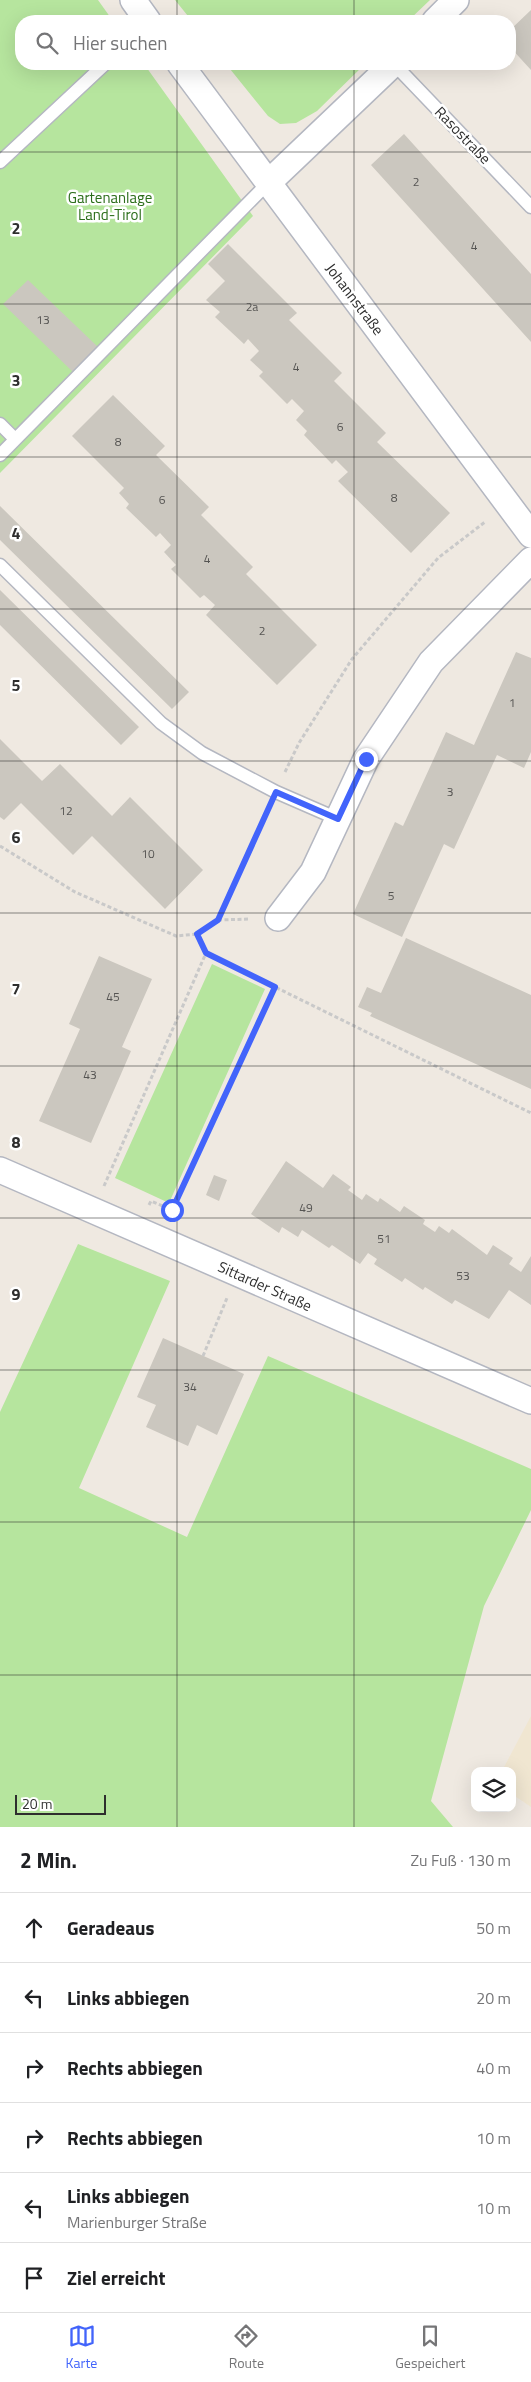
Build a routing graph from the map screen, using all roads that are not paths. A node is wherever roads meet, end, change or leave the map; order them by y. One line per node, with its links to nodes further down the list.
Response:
1 (133, 0): 3 (street)
2 (456, 0): 4 (street)
3 (144, 15)
4 (441, 15)
5 (99, 70): 9 (lane)
6 (184, 70): 10 (street, Johannstraße)
7 (388, 70): 10 (street, Rasostraße)
8 (400, 70): 11 (lane, Rasostraße)
9 (0, 162)
10 (268, 183): 13 (lane); 15 (street, Johannstraße)
11 (531, 207)
12 (0, 424): 13 (lane)
13 (15, 439): 14 (lane)
14 (0, 455)
15 (531, 535)
16 (531, 560): 18 (street)
17 (0, 565): 18 (lane)
18 (338, 819): 19 (street)
19 (278, 918)
20 (0, 1170): 21 (street, Sittarder Straße)
21 (531, 1402)

